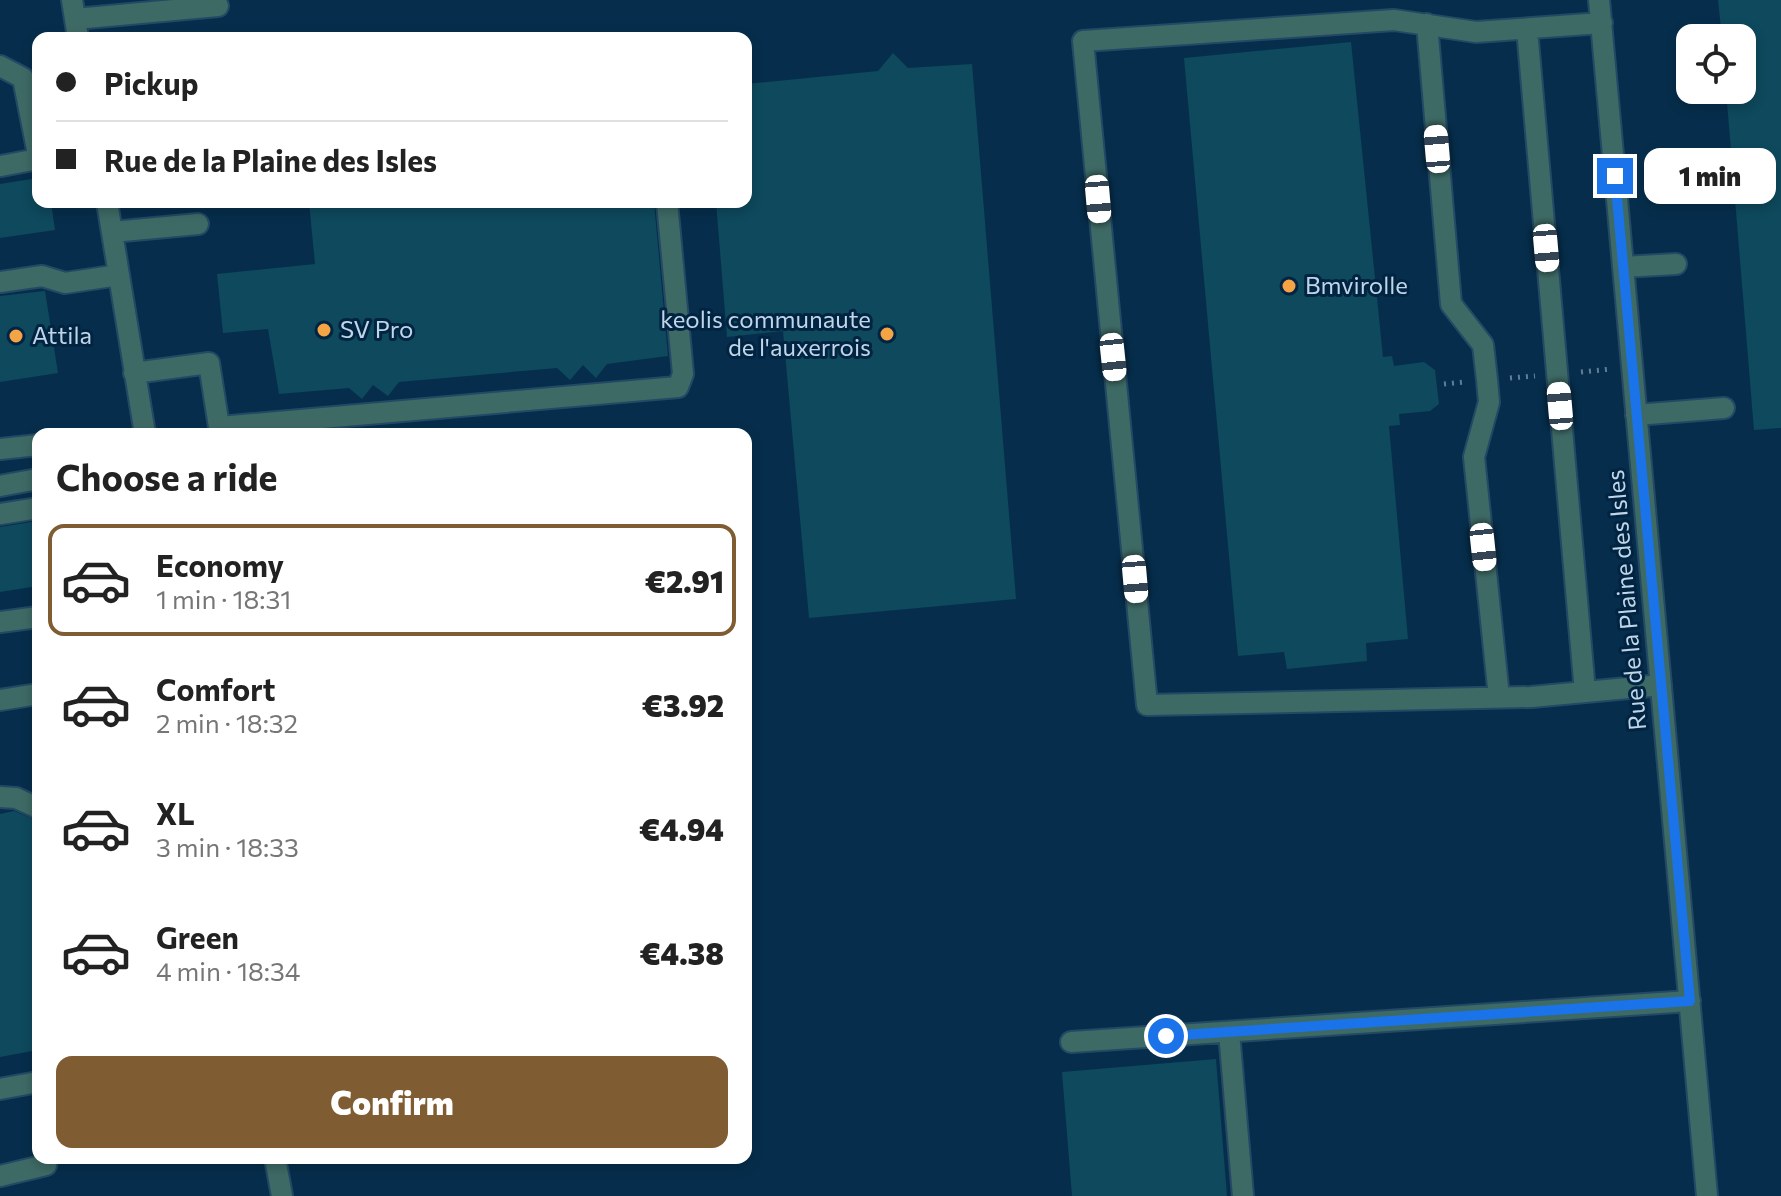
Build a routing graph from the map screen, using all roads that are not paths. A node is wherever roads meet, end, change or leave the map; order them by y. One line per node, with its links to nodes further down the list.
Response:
1 (1599, 0): 4 (street, Rue de la Plaine des Isles)
2 (218, 6): 3 (street)
3 (75, 19)
4 (1602, 23): 6 (street); 16 (street, Rue de la Plaine des Isles)
5 (1427, 24): 6 (street); 34 (street); 34 (street)
6 (1527, 29): 32 (street)
7 (0, 66): 8 (street)
8 (32, 125)
9 (32, 158): 10 (street)
10 (1, 166)
11 (108, 208): 14 (street)
12 (668, 208): 19 (street)
13 (198, 224): 14 (street)
14 (112, 232): 17 (street)
15 (1676, 264): 16 (street)
16 (1623, 267): 21 (street, Rue de la Plaine des Isles)
17 (119, 275): 18 (street); 19 (street)
18 (0, 282)
19 (134, 373): 22 (street)
20 (1724, 408): 21 (street)
21 (1636, 415): 31 (street, Rue de la Plaine des Isles)
22 (140, 428)
23 (32, 446): 24 (street)
24 (0, 449)
25 (32, 480): 26 (street)
26 (0, 486)
27 (32, 509): 28 (street)
28 (0, 514)
29 (32, 618): 30 (street)
30 (0, 622)
31 (1661, 685): 32 (street); 38 (street, Rue de la Plaine des Isles)
32 (1585, 692): 34 (street)
33 (32, 695): 35 (street)
34 (1499, 697)
35 (0, 700)
36 (0, 797): 37 (street)
37 (32, 805)
38 (1690, 1001): 39 (street); 48 (street, Rue de la Plaine des Isles)
39 (1229, 1032): 40 (street); 47 (street)
40 (1071, 1042)
41 (32, 1083): 42 (street)
42 (0, 1089)
43 (276, 1164): 46 (street)
44 (46, 1165): 45 (street)
45 (0, 1176)
46 (282, 1196)
47 (1243, 1196)
48 (1707, 1196)

